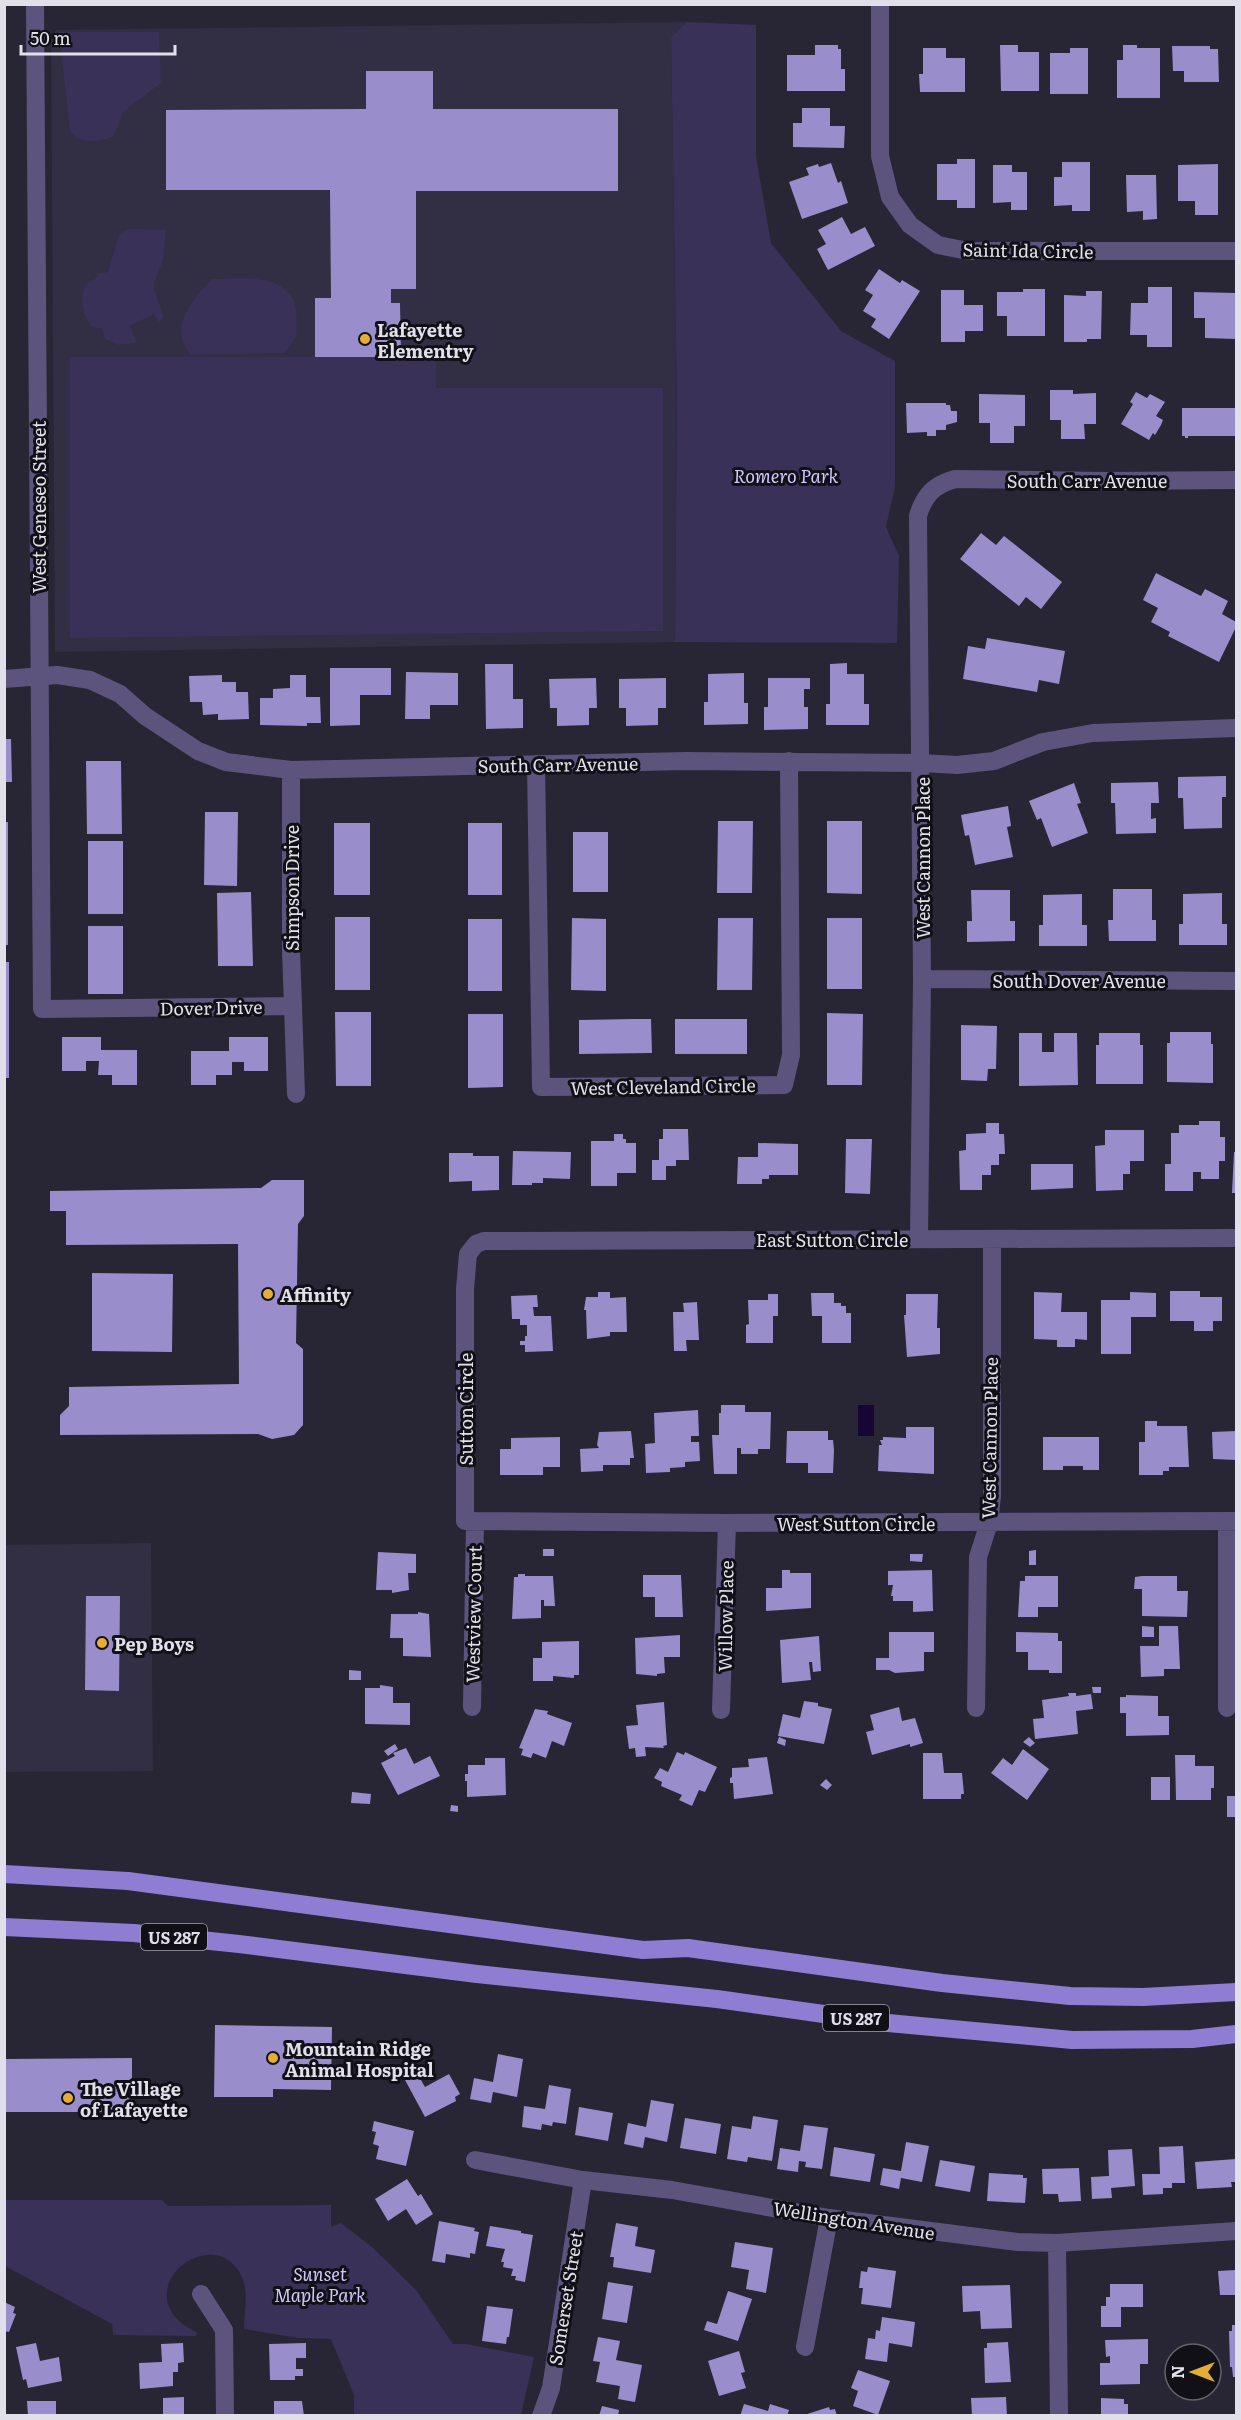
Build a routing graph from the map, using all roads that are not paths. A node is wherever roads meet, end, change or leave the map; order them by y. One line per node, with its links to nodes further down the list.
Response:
1 (35, 4): 6 (street, West Geneseo Street)
2 (880, 4): 3 (street, Saint Ida Circle)
3 (1236, 251)
4 (1236, 480): 5 (street, South Carr Avenue)
5 (938, 484): 10 (street, West Cannon Place)
6 (40, 677): 7 (street, South Carr Avenue); 12 (street, South Carr Avenue); 16 (street, West Geneseo Street)
7 (4, 679)
8 (1236, 728): 10 (street, South Carr Avenue)
9 (789, 761): 10 (street, South Carr Avenue); 11 (street, South Carr Avenue); 11 (street, West Cleveland Circle)
10 (921, 763): 13 (street, West Cannon Place)
11 (536, 764): 12 (street, South Carr Avenue)
12 (291, 770): 15 (street, Simpson Drive)
13 (922, 979): 14 (street, South Dover Avenue); 19 (street, West Cannon Place)
14 (1236, 981)
15 (293, 1006): 16 (street, Dover Drive); 17 (street)
16 (42, 1009)
17 (296, 1094)
18 (1236, 1238): 20 (street, East Sutton Circle)
19 (919, 1239): 20 (street, East Sutton Circle); 21 (street, East Sutton Circle)
20 (992, 1239): 25 (street, West Cannon Place)
21 (465, 1289): 22 (street, Sutton Circle)
22 (475, 1521): 24 (street, West Sutton Circle); 26 (street, Westview Court)
23 (1232, 1521): 25 (street, West Sutton Circle); 28 (street)
24 (727, 1523): 25 (street, West Sutton Circle); 29 (street, Willow Place)
25 (989, 1523): 27 (street, West Cannon Place)
26 (472, 1707)
27 (976, 1708)
28 (1227, 1708)
29 (721, 1710)
30 (4, 1874): 32 (main road)
31 (4, 1927): 33 (main road, US 287)
32 (1236, 1992)
33 (1236, 2034)
34 (475, 2160): 35 (street, Wellington Avenue)
35 (583, 2180): 36 (street, Wellington Avenue); 42 (street, Somerset Street)
36 (829, 2218): 38 (street, Wellington Avenue); 40 (street)
37 (1236, 2231): 38 (street, Wellington Avenue)
38 (1057, 2243): 43 (street)
39 (201, 2294): 41 (street)
40 (805, 2347)
41 (225, 2415)
42 (541, 2415)
43 (1059, 2415)

